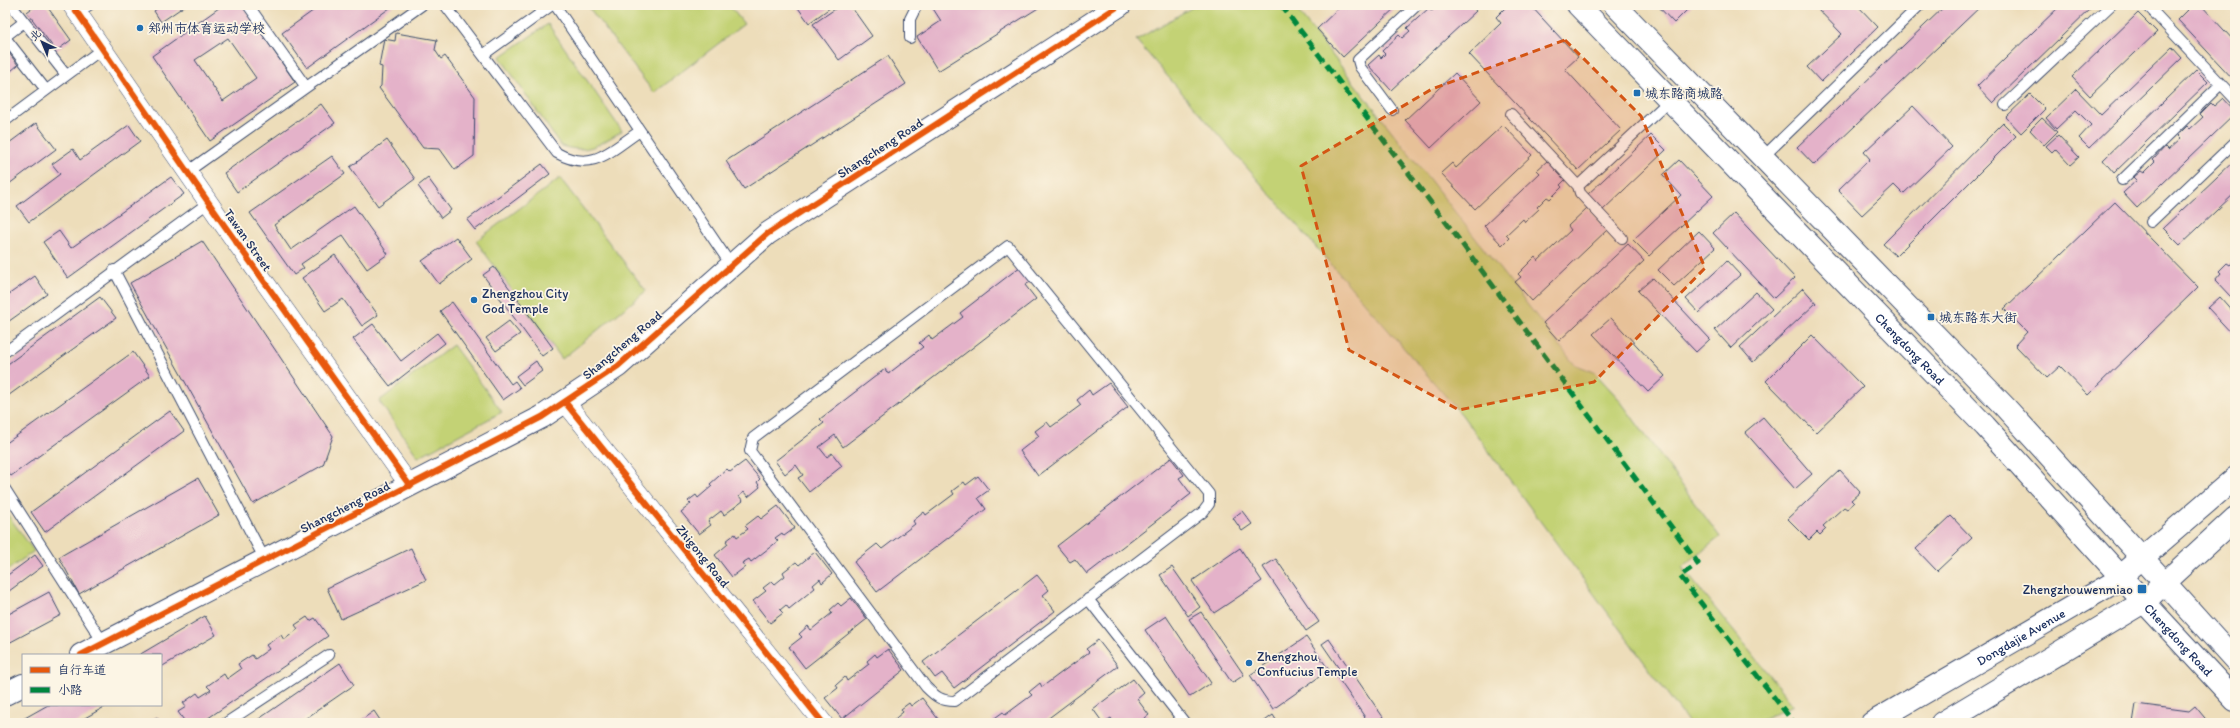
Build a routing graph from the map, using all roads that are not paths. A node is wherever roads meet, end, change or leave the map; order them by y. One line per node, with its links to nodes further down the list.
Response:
1 (11, 5): 16 (lane)
2 (248, 5): 22 (lane)
3 (422, 5): 22 (lane)
4 (445, 5): 19 (lane)
5 (552, 5): 19 (lane)
6 (555, 5): 30 (lane)
7 (917, 5): 17 (lane)
8 (1417, 5): 27 (lane)
9 (1578, 5): 25 (main road, Chengdong Road)
10 (1616, 5): 32 (main road, Chengdong Road)
11 (1920, 5): 32 (lane)
12 (2111, 5): 26 (lane)
13 (2147, 5): 21 (lane)
14 (1117, 6): 39 (main road, Shangcheng Road)
15 (79, 8): 18 (street, Tawan Street)
16 (24, 22): 20 (lane); 23 (lane)
17 (910, 38)
18 (102, 49): 20 (lane); 33 (street, Tawan Street)
19 (483, 55): 30 (lane)
20 (66, 75): 23 (lane)
21 (2221, 84): 24 (lane); 34 (lane)
22 (306, 88): 33 (lane)
23 (46, 90): 29 (lane)
24 (2235, 99)
25 (1670, 100): 35 (lane); 49 (main road, Chengdong Road)
26 (2005, 105)
27 (1392, 110)
28 (1511, 114): 35 (lane)
29 (5, 121)
30 (640, 131): 39 (lane)
31 (2235, 142): 37 (lane)
32 (1763, 158): 47 (main road, Chengdong Road)
33 (187, 172): 36 (street, Tawan Street)
34 (2122, 180)
35 (1578, 186): 38 (lane)
36 (208, 203): 40 (lane); 44 (street, Tawan Street)
37 (2151, 222)
38 (1622, 238)
39 (731, 265): 42 (main road, Shangcheng Road)
40 (114, 270): 41 (lane); 48 (lane)
41 (5, 352)
42 (565, 402): 44 (main road, Shangcheng Road); 62 (street, Zhigong Road)
43 (2235, 478): 47 (main road, Dongdajie Avenue)
44 (410, 486): 48 (main road, Shangcheng Road)
45 (5, 489): 53 (lane)
46 (2235, 518): 50 (main road)
47 (2144, 558): 49 (main road, Dongdajie Avenue); 50 (main road, Chengdong Road)
48 (265, 560): 53 (main road, Shangcheng Road)
49 (2121, 577): 52 (main road, Chengdong Road); 64 (main road, Dongdajie Avenue)
50 (2165, 583): 52 (main road); 56 (main road, Chengdong Road)
51 (1088, 600): 51 (lane); 63 (lane)
52 (2145, 601): 59 (main road, Chengdong Road); 60 (main road)
53 (104, 644): 54 (main road, Shangcheng Road)
54 (83, 654)
55 (329, 654): 61 (lane)
56 (2235, 660)
57 (22, 686): 58 (main road)
58 (5, 694)
59 (2235, 700)
60 (1952, 721)
61 (226, 723)
62 (823, 723)
63 (1185, 723)
64 (1872, 723)

